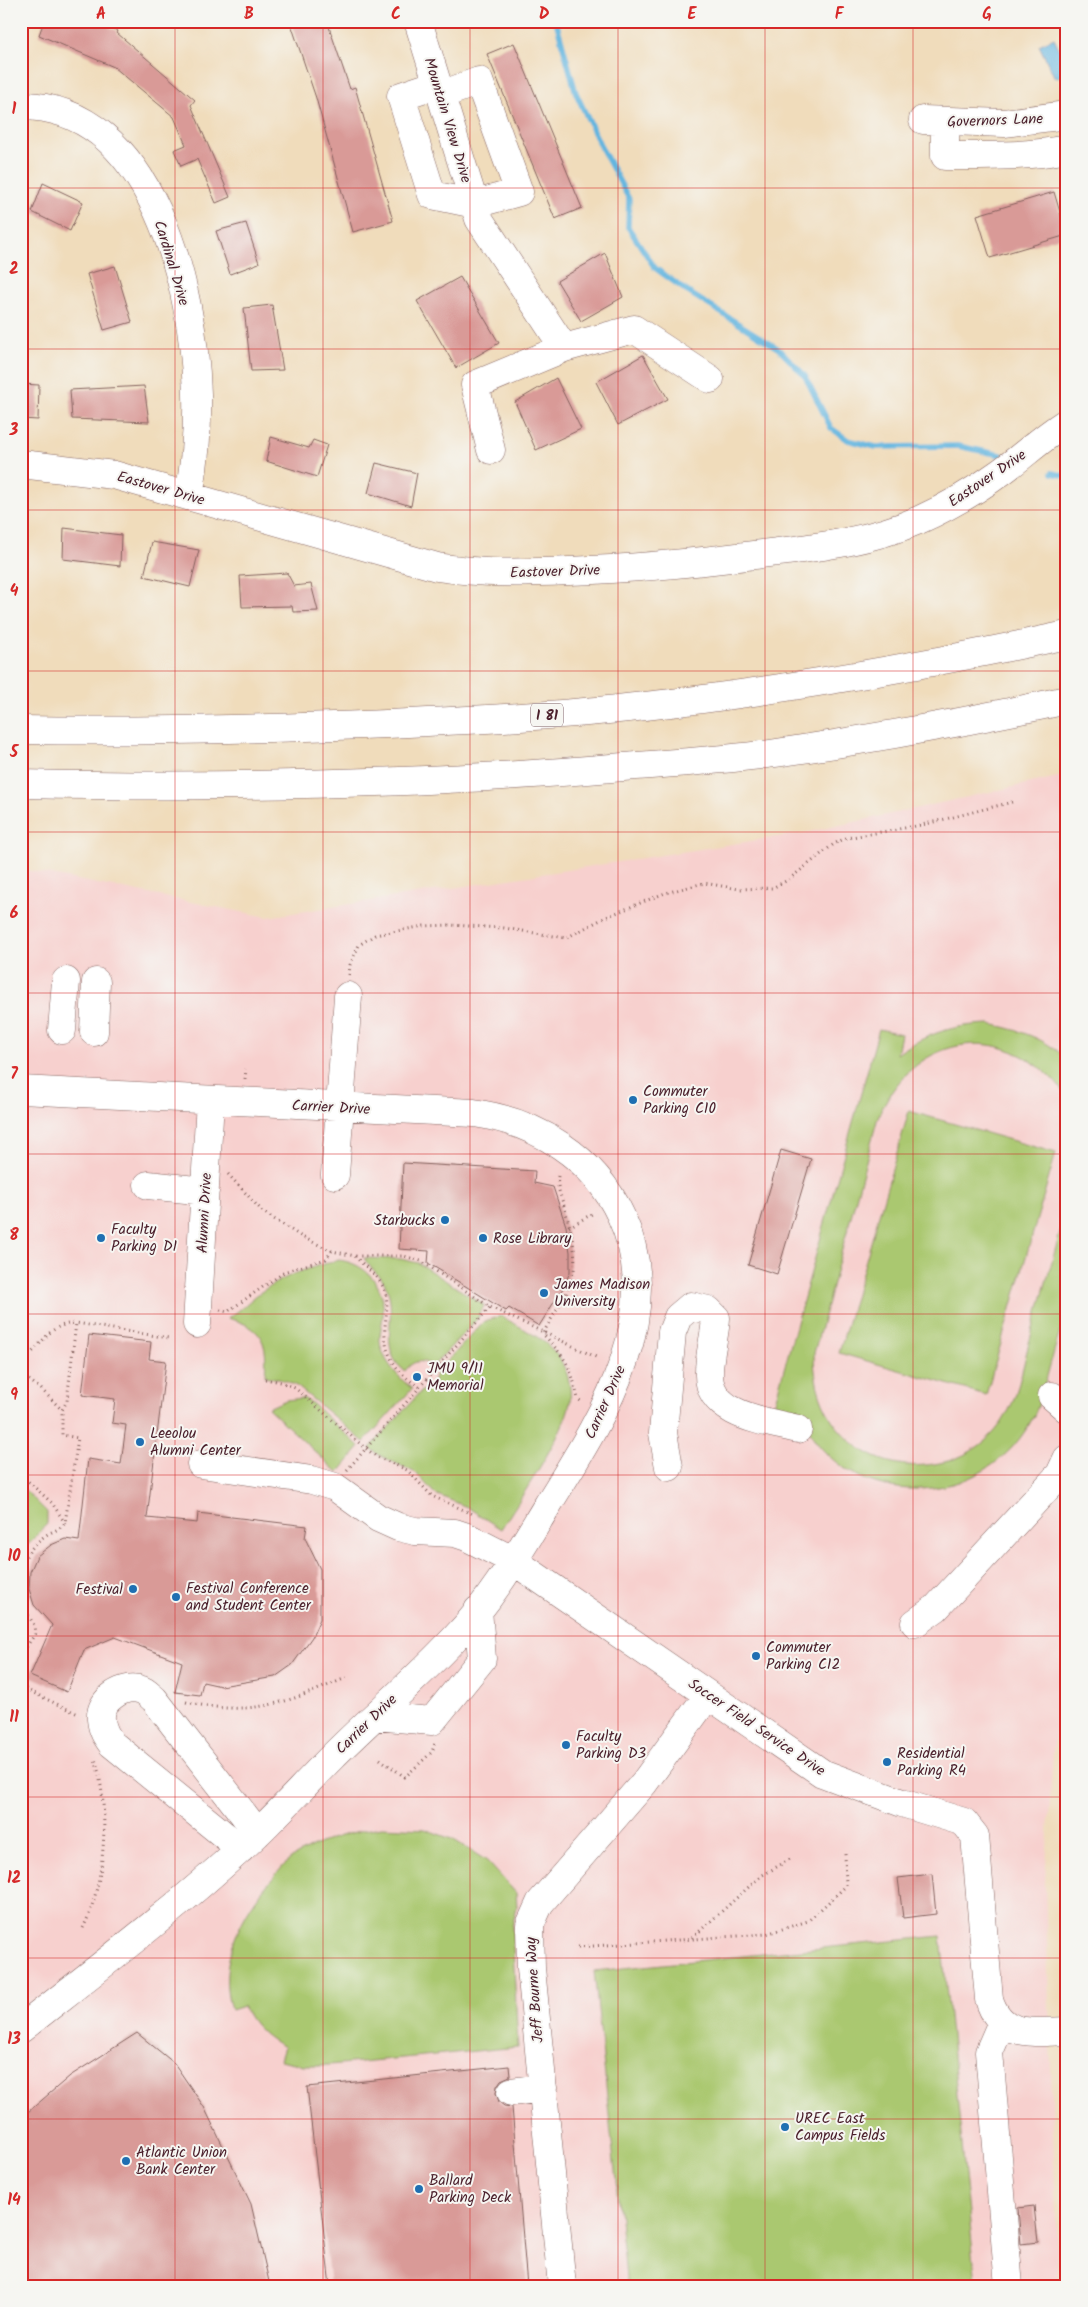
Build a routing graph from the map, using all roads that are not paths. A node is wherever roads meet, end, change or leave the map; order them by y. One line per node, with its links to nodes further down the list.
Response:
1 (418, 21): 2 (main road, Mountain View Drive)
2 (439, 89): 6 (main road, Mountain View Drive); 6 (main road); 6 (main road)
3 (21, 106): 12 (main road, Cardinal Drive)
4 (1067, 115): 5 (main road, Governors Lane)
5 (1067, 149)
6 (477, 212): 7 (main road, Mountain View Drive)
7 (564, 348): 8 (main road); 10 (main road)
8 (710, 379)
9 (1067, 422): 12 (main road, Eastover Drive)
10 (491, 450)
11 (21, 464): 12 (main road, Eastover Drive)
12 (188, 496)
13 (1067, 635): 15 (main road, I 81)
14 (1067, 700): 16 (main road)
15 (21, 730)
16 (21, 784)
17 (66, 981): 20 (main road)
18 (96, 982): 21 (main road)
19 (348, 996): 24 (main road)
20 (62, 1030)
21 (94, 1032)
22 (21, 1090): 23 (main road, Carrier Drive)
23 (210, 1101): 24 (main road, Carrier Drive); 26 (main road, Alumni Drive)
24 (340, 1108): 25 (main road); 33 (main road, Carrier Drive)
25 (335, 1175)
26 (215, 1185): 27 (main road); 28 (main road, Alumni Drive)
27 (148, 1186)
28 (208, 1316)
29 (798, 1429): 32 (main road)
30 (1067, 1459): 35 (main road)
31 (201, 1464): 33 (main road, Soccer Field Service Drive)
32 (668, 1466)
33 (514, 1561): 34 (main road, Carrier Drive); 36 (main road, Soccer Field Service Drive)
34 (478, 1610): 37 (main road, Carrier Drive); 37 (main road)
35 (915, 1623)
36 (708, 1695): 40 (main road, Soccer Field Service Drive); 42 (main road, Jeff Bourne Way)
37 (375, 1716): 38 (main road, Carrier Drive)
38 (249, 1841): 38 (main road); 39 (main road, Carrier Drive)
39 (24, 2022)
40 (1002, 2022): 41 (main road); 45 (main road)
41 (1067, 2031)
42 (543, 2088): 43 (main road); 44 (main road, Jeff Bourne Way)
43 (511, 2092)
44 (562, 2286)
45 (1009, 2286)

